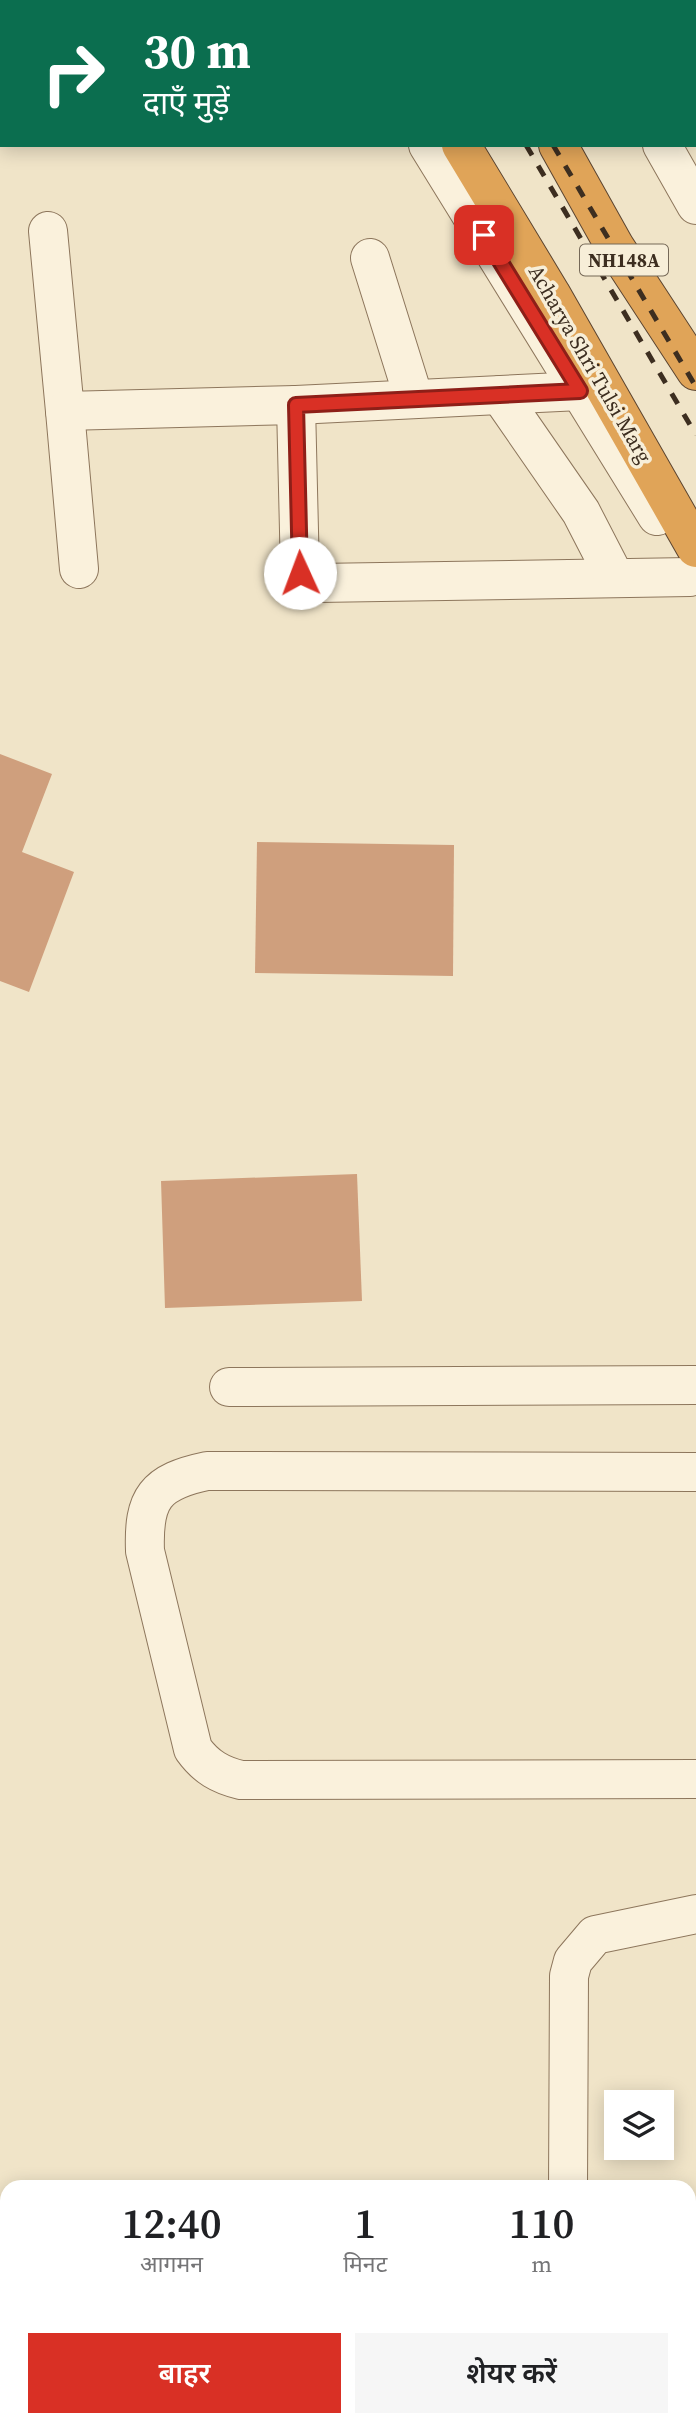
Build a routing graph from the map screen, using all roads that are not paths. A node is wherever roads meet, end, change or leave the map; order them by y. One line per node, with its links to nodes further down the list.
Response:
1 (429, 147): 9 (street)
2 (462, 147): 15 (highway, Acharya Shri Tulsi Marg)
3 (559, 147): 8 (highway, NH148A)
4 (663, 147): 5 (street)
5 (696, 205)
6 (48, 230): 13 (street)
7 (370, 258): 11 (street)
8 (696, 371)
9 (580, 391): 10 (street); 15 (street)
10 (500, 395): 11 (street); 16 (street)
11 (414, 399): 12 (street)
12 (296, 405): 13 (street); 16 (street)
13 (65, 411): 14 (street)
14 (79, 569)
15 (694, 571): 16 (street)
16 (615, 578)
17 (696, 1385): 18 (street)
18 (229, 1387)
19 (696, 1472): 20 (street)
20 (696, 1779)
21 (696, 1914): 22 (street)
22 (568, 2180)

